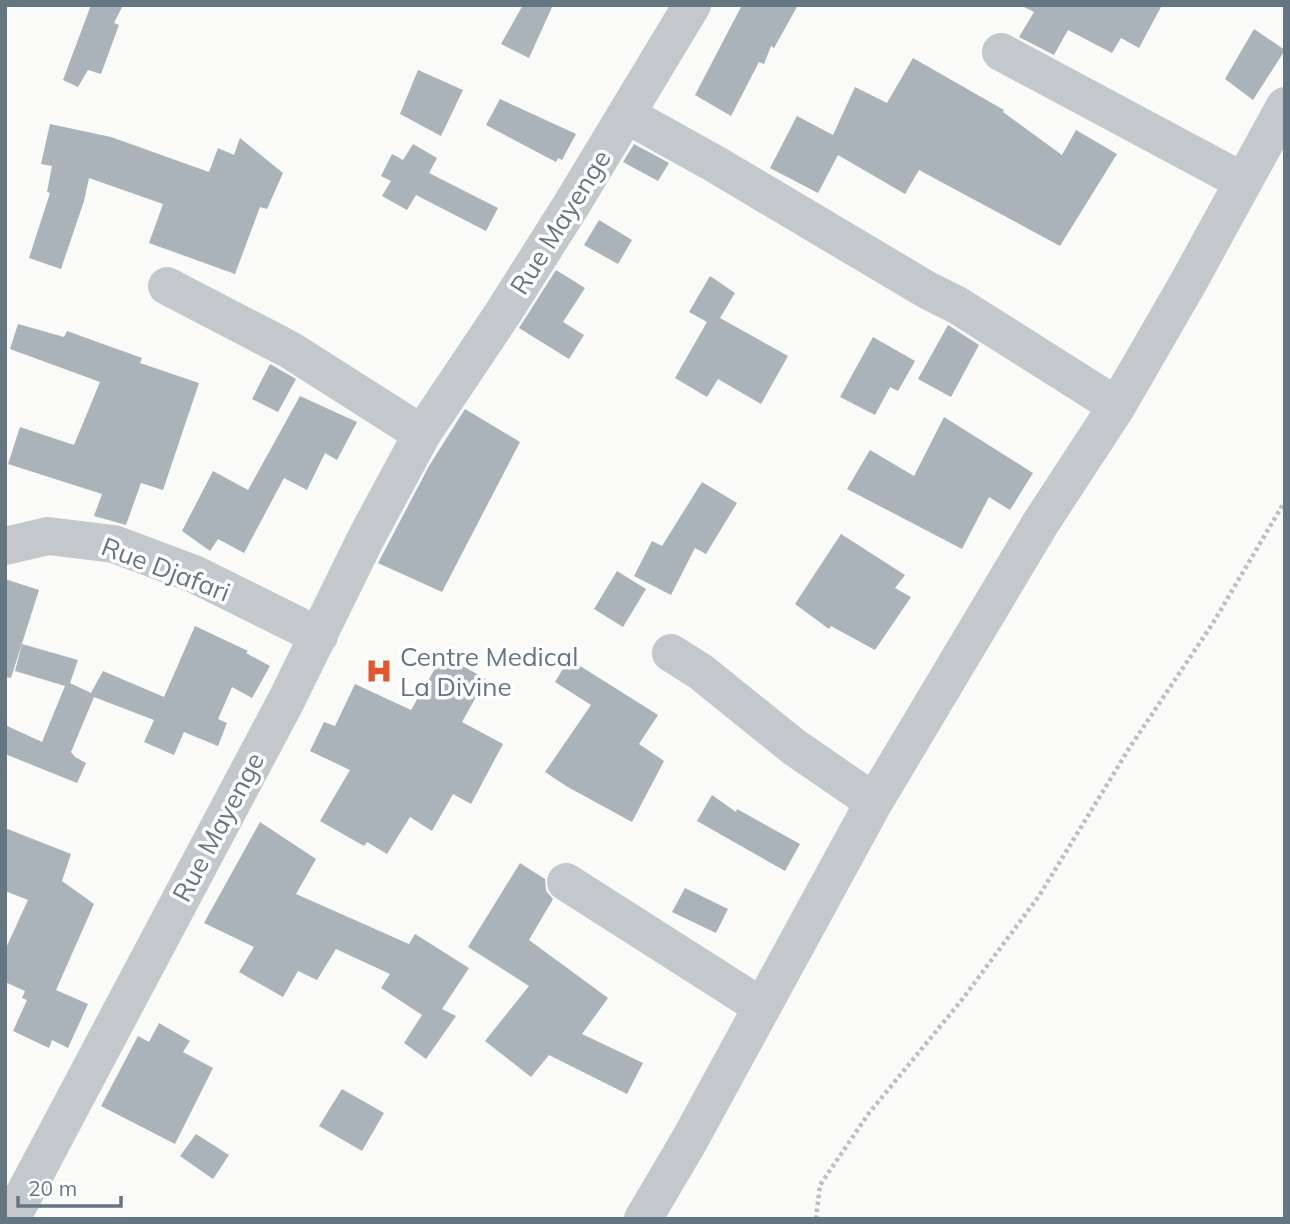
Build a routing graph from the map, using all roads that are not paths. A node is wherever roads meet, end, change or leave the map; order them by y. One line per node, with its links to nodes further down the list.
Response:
1 (692, 5): 4 (street, Rue Mayenge)
2 (1000, 52): 5 (street)
3 (1285, 106): 5 (street)
4 (627, 115): 7 (street); 8 (street, Rue Mayenge)
5 (1242, 181): 7 (street)
6 (167, 286): 8 (street)
7 (1117, 406): 12 (street)
8 (422, 434): 10 (street, Rue Mayenge)
9 (5, 546): 10 (street, Rue Djafari)
10 (319, 636): 15 (street, Rue Mayenge)
11 (671, 653): 12 (street)
12 (874, 802): 14 (street)
13 (566, 881): 14 (street)
14 (762, 1007): 16 (street)
15 (11, 1219)
16 (643, 1219)

